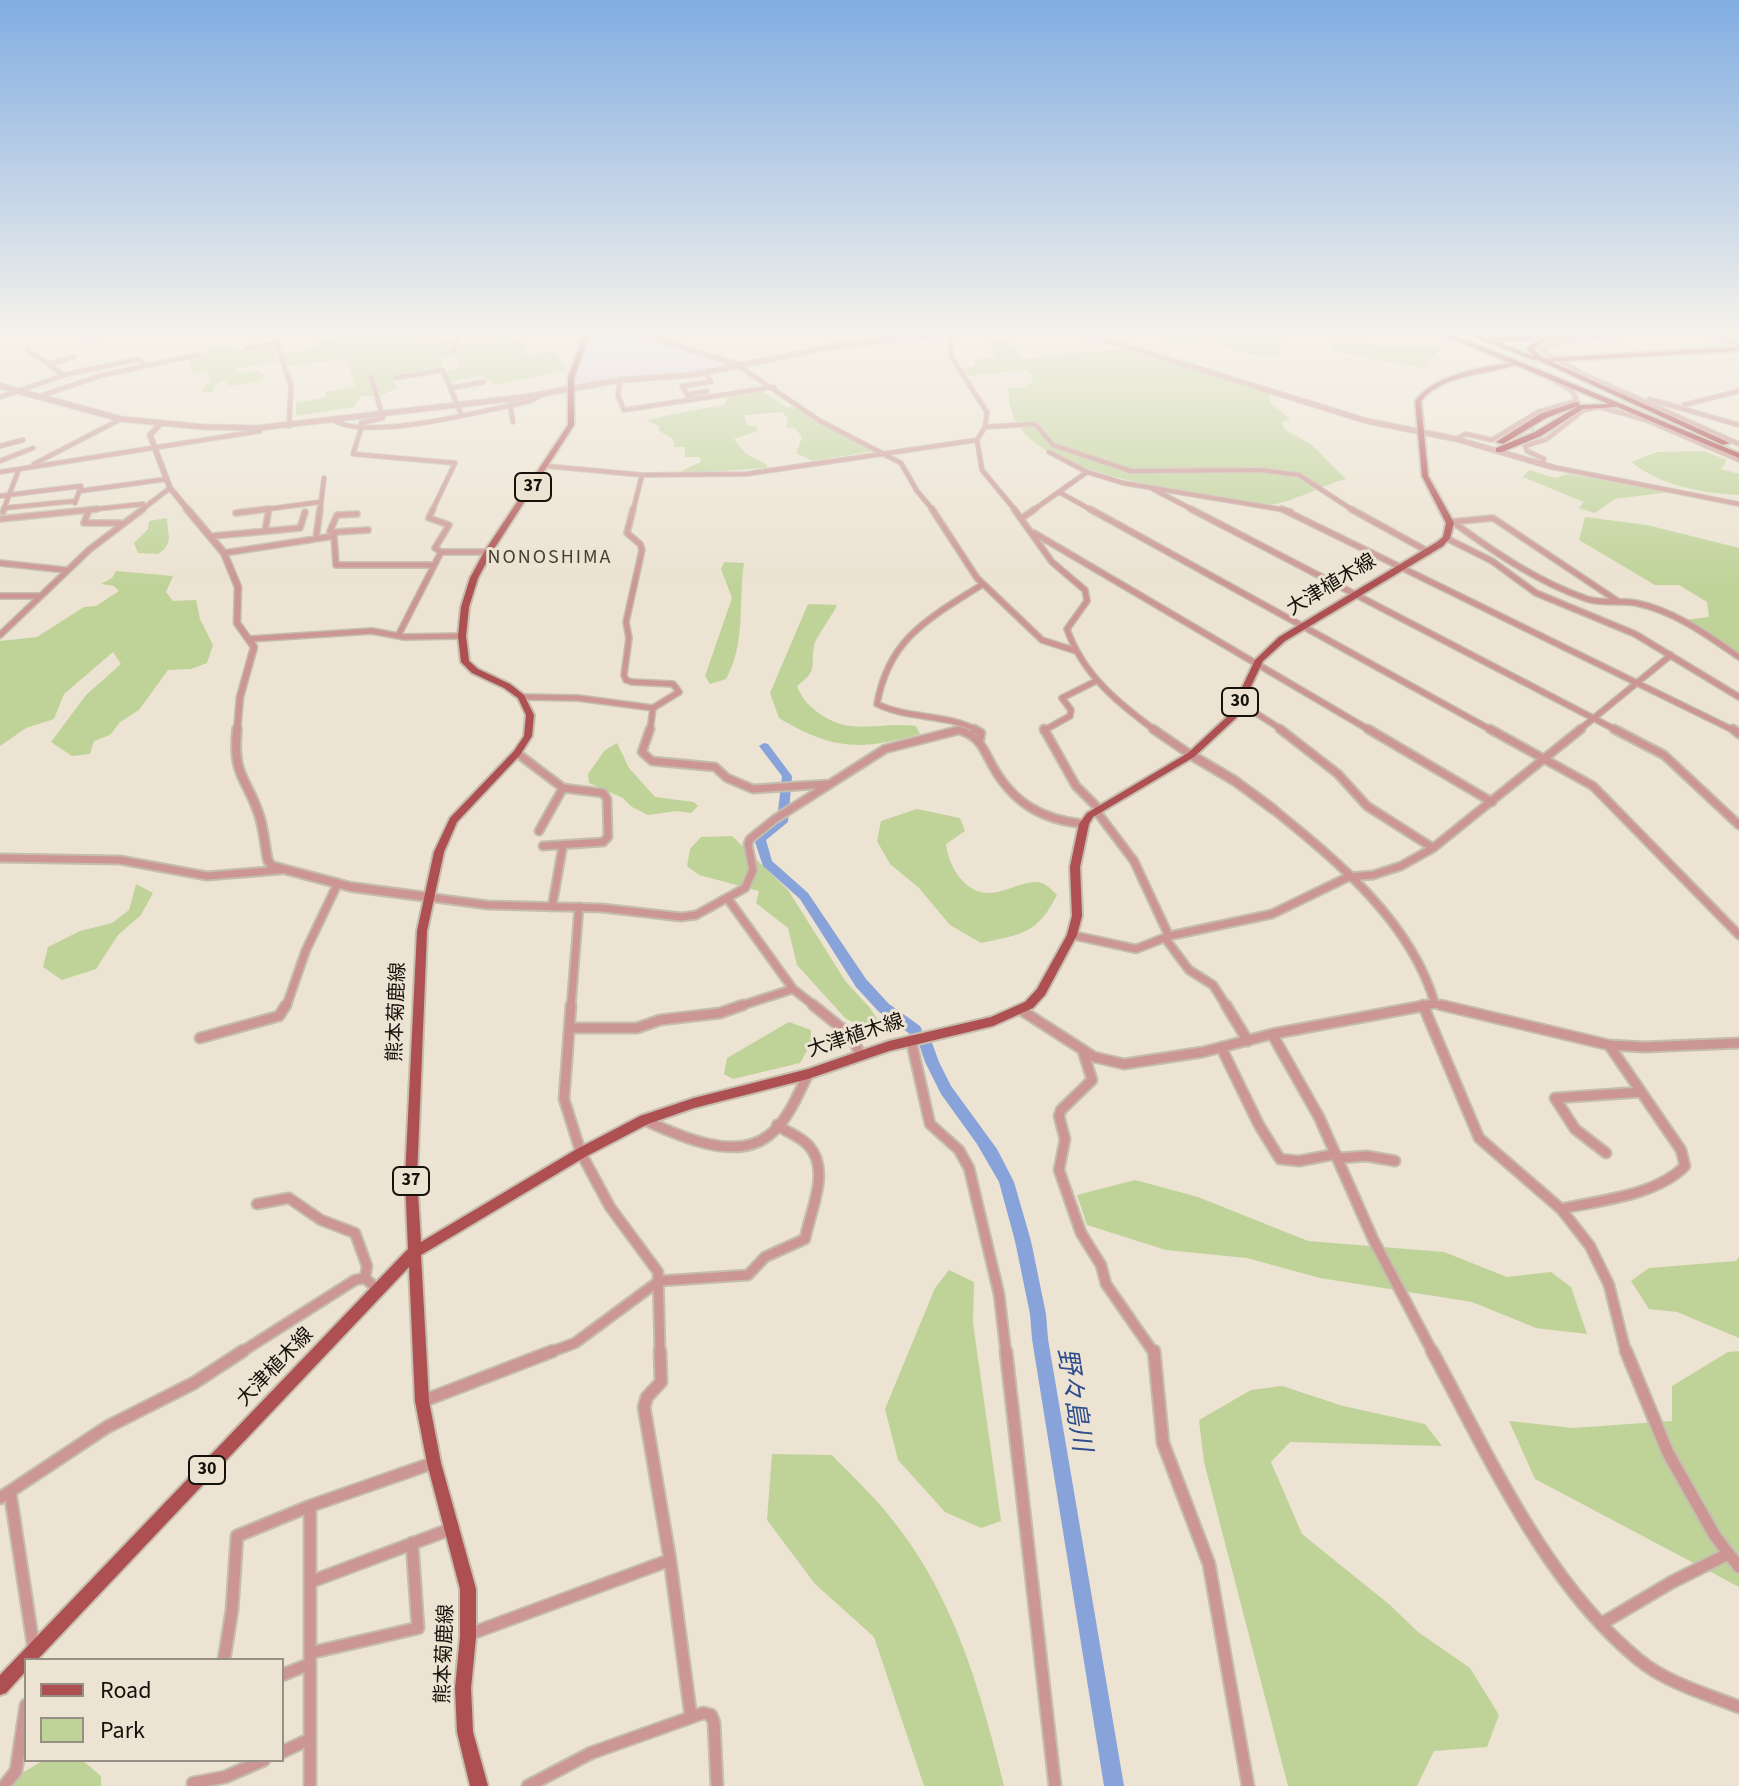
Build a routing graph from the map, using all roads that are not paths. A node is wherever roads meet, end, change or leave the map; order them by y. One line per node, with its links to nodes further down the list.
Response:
1 (115, 417): 25 (street)
2 (289, 417): 33 (street)
3 (364, 417): 26 (street)
4 (382, 417): 31 (street)
5 (448, 417): 34 (street)
6 (512, 417): 28 (street)
7 (571, 417): 50 (main road, 37)
8 (816, 417): 46 (street)
9 (986, 417): 35 (street)
10 (1356, 417): 37 (street)
11 (1420, 417): 37 (main road)
12 (1529, 417): 38 (street)
13 (1540, 417): 44 (highway)
14 (1566, 417): 44 (highway)
15 (1574, 417): 49 (street)
16 (1638, 417): 45 (street)
17 (1644, 417): 27 (highway)
18 (1646, 417): 27 (highway)
19 (1659, 417): 45 (highway)
20 (1663, 417): 45 (highway)
21 (1666, 417): 45 (highway)
22 (1683, 417): 30 (street)
23 (1711, 417): 30 (street)
24 (1719, 417): 32 (street)
25 (121, 419): 29 (street); 52 (street)
26 (335, 421): 31 (street); 33 (street)
27 (1654, 421): 45 (highway)
28 (513, 422)
29 (161, 423): 33 (street); 42 (street)
30 (1696, 423): 45 (street)
31 (355, 425): 34 (street)
32 (1739, 425)
33 (289, 426)
34 (362, 426): 84 (street)
35 (985, 427): 40 (street); 86 (street)
36 (260, 431): 42 (street)
37 (1421, 432): 38 (street); 75 (main road)
38 (1456, 439): 44 (street)
39 (23, 440): 41 (street)
40 (977, 440): 46 (street); 73 (street)
41 (0, 446)
42 (156, 446): 52 (street); 58 (street)
43 (33, 448): 48 (street)
44 (1495, 449): 49 (street)
45 (1738, 451)
46 (882, 452): 56 (street); 92 (street)
47 (1049, 452): 55 (street)
48 (1, 460): 53 (street)
49 (1542, 464): 51 (street)
50 (546, 466): 56 (street); 85 (main road, 37)
51 (1552, 467): 66 (street)
52 (27, 468): 53 (street)
53 (19, 469): 54 (street); 62 (street)
54 (0, 472)
55 (1087, 472): 59 (street); 61 (street)
56 (642, 475): 111 (street)
57 (324, 478): 64 (street)
58 (168, 484): 60 (street); 65 (street); 81 (street)
59 (1147, 487): 90 (street); 95 (street)
60 (80, 491): 62 (street); 67 (street)
61 (1059, 492): 73 (street); 97 (street)
62 (9, 494): 63 (street); 67 (street)
63 (0, 496)
64 (320, 502): 68 (street); 82 (street)
65 (145, 504): 69 (street); 76 (street)
66 (1739, 504)
67 (4, 508): 74 (street)
68 (269, 508): 71 (street); 78 (street)
69 (89, 510): 74 (street); 76 (street)
70 (305, 512): 78 (street)
71 (236, 513)
72 (357, 514): 80 (street)
73 (1022, 518): 79 (street)
74 (0, 519)
75 (1451, 522): 83 (main road); 96 (street); 96 (street)
76 (122, 523): 91 (street)
77 (368, 530): 80 (street)
78 (265, 531): 81 (street)
79 (1032, 532): 102 (street); 105 (street)
80 (335, 534): 82 (street); 89 (street)
81 (213, 536): 87 (street)
82 (316, 538): 87 (street)
83 (1446, 538): 86 (main road, 大津植木線 / 30); 103 (street)
84 (441, 552): 85 (street); 89 (street)
85 (488, 552): 100 (main road, 37)
86 (1429, 552): 90 (main road, 大津植木線 / 30)
87 (224, 553): 101 (street)
88 (0, 563): 91 (street)
89 (432, 565): 98 (street)
90 (1405, 567): 95 (main road, 大津植木線 / 30); 107 (street)
91 (65, 570): 94 (street)
92 (983, 584): 102 (street); 114 (street)
93 (0, 596): 94 (street)
94 (40, 596): 99 (street)
95 (1355, 596): 97 (main road, 大津植木線 / 30); 112 (street)
96 (1619, 602): 104 (street)
97 (1305, 626): 105 (main road, 大津植木線 / 30); 117 (street)
98 (399, 634): 100 (street); 101 (street)
99 (0, 635)
100 (462, 636): 108 (main road)
101 (250, 639): 130 (street)
102 (1077, 651): 106 (street)
103 (1671, 655): 107 (street); 109 (street)
104 (1739, 657)
105 (1258, 664): 110 (main road, 大津植木線 / 30); 120 (street)
106 (1096, 681): 116 (street); 122 (street)
107 (1639, 681): 112 (street); 113 (street)
108 (521, 697): 111 (street); 115 (main road, 熊本菊鹿線 / 37)
109 (1739, 697)
110 (1240, 703): 116 (main road, 大津植木線 / 30); 128 (street)
111 (653, 708): 118 (street)
112 (1593, 719): 117 (street); 124 (street)
113 (1739, 734)
114 (980, 739): 118 (street); 123 (street)
115 (517, 753): 119 (street); 133 (main road, 熊本菊鹿線 / 37)
116 (1191, 755): 121 (street); 122 (main road, 大津植木線 / 30)
117 (1545, 760): 120 (street); 138 (street)
118 (830, 784): 134 (street)
119 (563, 788): 125 (street); 126 (street)
120 (1492, 802): 128 (street)
121 (1273, 809): 131 (street)
122 (1098, 811): 123 (main road, 大津植木線 / 30); 139 (street)
123 (1084, 824): 137 (main road, 大津植木線 / 30)
124 (1739, 825)
125 (539, 831)
126 (563, 845): 127 (street); 135 (street)
127 (543, 846)
128 (1433, 848): 131 (street)
129 (0, 858): 130 (street)
130 (284, 869): 132 (street)
131 (1348, 877): 139 (street); 141 (street)
132 (338, 883): 133 (street); 146 (street)
133 (427, 897): 135 (street); 164 (main road, 熊本菊鹿線 / 37)
134 (728, 899): 136 (street); 140 (street)
135 (552, 907): 136 (street)
136 (579, 907): 144 (street)
137 (1072, 935): 139 (street); 143 (main road, 大津植木線 / 30)
138 (1739, 935)
139 (1167, 937): 148 (street)
140 (793, 989): 144 (street); 153 (street)
141 (1435, 1004): 142 (street); 150 (street)
142 (1423, 1005): 145 (street); 163 (street)
143 (1021, 1010): 147 (main road, 大津植木線 / 30); 152 (street)
144 (571, 1028): 158 (street)
145 (1272, 1034): 148 (street); 160 (street)
146 (200, 1038)
147 (911, 1040): 153 (main road, 大津植木線 / 30); 198 (street)
148 (1248, 1041): 151 (street)
149 (1739, 1043): 150 (street)
150 (1609, 1045): 155 (street)
151 (1221, 1047): 152 (street); 160 (street)
152 (1083, 1051): 199 (street)
153 (861, 1055): 154 (main road, 大津植木線 / 30)
154 (808, 1074): 156 (main road, 大津植木線 / 30); 157 (street)
155 (1641, 1092): 159 (street); 163 (street)
156 (644, 1120): 157 (street); 158 (main road, 大津植木線 / 30)
157 (777, 1125): 166 (street)
158 (581, 1153): 164 (main road, 大津植木線 / 30); 166 (street)
159 (1606, 1153)
160 (1338, 1156): 161 (street); 178 (street)
161 (1395, 1161)
162 (257, 1204): 165 (street)
163 (1561, 1209): 174 (street)
164 (413, 1253): 167 (main road, 大津植木線 / 30); 168 (main road, 熊本菊鹿線 / 37)
165 (365, 1278): 167 (street); 170 (street)
166 (659, 1281): 168 (street); 175 (street)
167 (378, 1290): 180 (main road, 大津植木線 / 30)
168 (422, 1401): 169 (main road, 熊本菊鹿線 / 37)
169 (434, 1463): 171 (street); 172 (main road, 熊本菊鹿線 / 37)
170 (5, 1495): 180 (street)
171 (310, 1506): 177 (street); 181 (street)
172 (453, 1528): 173 (street); 179 (main road, 熊本菊鹿線 / 37)
173 (412, 1543): 177 (street); 182 (street)
174 (1728, 1554): 176 (street); 178 (street)
175 (670, 1560): 179 (street); 187 (street)
176 (1739, 1567)
177 (310, 1582): 182 (street)
178 (1601, 1624): 186 (street)
179 (468, 1635): 195 (main road, 熊本菊鹿線 / 37)
180 (33, 1655)
181 (224, 1658)
182 (310, 1659): 184 (street); 189 (street)
183 (24, 1664): 185 (main road, 大津植木線 / 30)
184 (284, 1674)
185 (0, 1687)
186 (1739, 1707)
187 (691, 1717): 196 (street); 197 (street)
188 (24, 1718): 192 (street)
189 (310, 1739): 190 (street); 194 (street)
190 (284, 1751)
191 (259, 1762): 193 (street)
192 (4, 1786)
193 (193, 1786)
194 (310, 1786)
195 (479, 1786)
196 (528, 1786)
197 (717, 1786)
198 (1055, 1786)
199 (1248, 1786)

